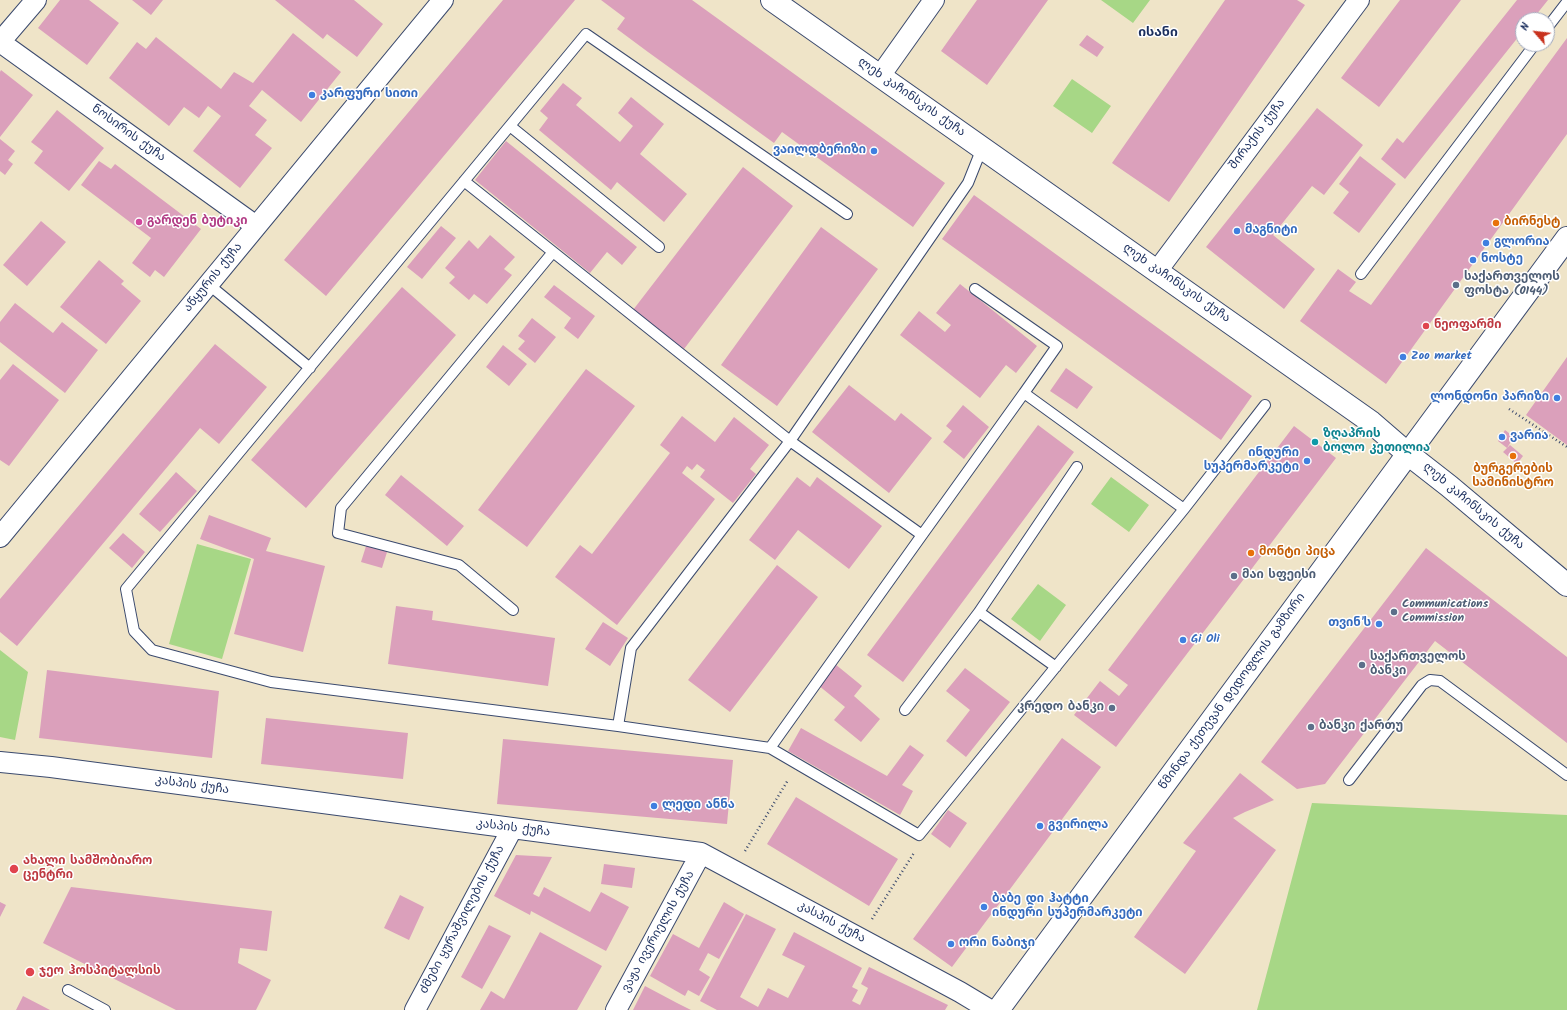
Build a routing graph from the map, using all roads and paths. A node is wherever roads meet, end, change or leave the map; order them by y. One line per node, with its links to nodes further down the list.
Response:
1 (36, 0): 8 (street)
2 (443, 0): 15 (street, აწყურის ქუჩა)
3 (772, 0): 10 (main road, ლეხ კაჩინსკის ქუჩა)
4 (931, 1): 10 (street)
5 (1353, 2): 19 (street, შირაქის ქუჩა)
6 (1567, 2): 7 (lane)
7 (1555, 18)
8 (0, 42): 15 (street, ნოსირის ქუჩა)
9 (1529, 52): 20 (lane)
10 (880, 76): 12 (main road, ლეხ კაჩინსკის ქუჩა)
11 (510, 126): 13 (lane); 14 (lane); 17 (lane)
12 (982, 148): 19 (main road, ლეხ კაჩინსკის ქუჩა); 27 (lane)
13 (464, 181): 18 (lane); 23 (lane)
14 (847, 214)
15 (256, 226): 21 (street, აწყურის ქუჩა)
16 (1567, 238): 29 (main road, წმინდა ქეთევან დედოფლის გამზირი)
17 (659, 247)
18 (553, 252): 27 (lane); 35 (lane)
19 (1157, 271): 29 (main road, ლეხ კაჩინსკის ქუჩა)
20 (1361, 274)
21 (208, 284): 23 (lane); 33 (street, აწყურის ქუჩა)
22 (975, 289): 24 (lane)
23 (310, 368): 39 (lane)
24 (1024, 393): 31 (lane); 32 (lane)
25 (1265, 405): 31 (lane)
26 (1509, 409): 28 (path)
27 (790, 441): 32 (lane); 39 (lane)
28 (1567, 447)
29 (1408, 454): 34 (main road, ლეხ კაჩინსკის ქუჩა); 55 (main road, წმინდა ქეთევან დედოფლის გამზირი)
30 (1077, 467): 36 (lane)
31 (1184, 510): 37 (lane)
32 (922, 535): 40 (lane)
33 (0, 537)
34 (1567, 585)
35 (513, 610)
36 (979, 612): 37 (lane); 38 (lane)
37 (1056, 667): 42 (lane)
38 (905, 710)
39 (618, 726): 40 (lane)
40 (770, 748): 42 (lane)
41 (0, 762): 45 (street, კასპის ქუჩა)
42 (798, 764): 48 (path)
43 (1567, 775): 44 (lane)
44 (1349, 780)
45 (512, 829): 47 (street, კასპის ქუჩა); 52 (street, ძმები ყურაშვილების ქუჩა)
46 (909, 850): 49 (path)
47 (701, 853): 53 (street, ვაჟა ივერიელის ქუჩა); 54 (street, კასპის ქუჩა)
48 (744, 853)
49 (868, 925)
50 (68, 990): 51 (lane)
51 (105, 1010)
52 (415, 1010)
53 (616, 1010)
54 (990, 1010)
55 (998, 1010)

